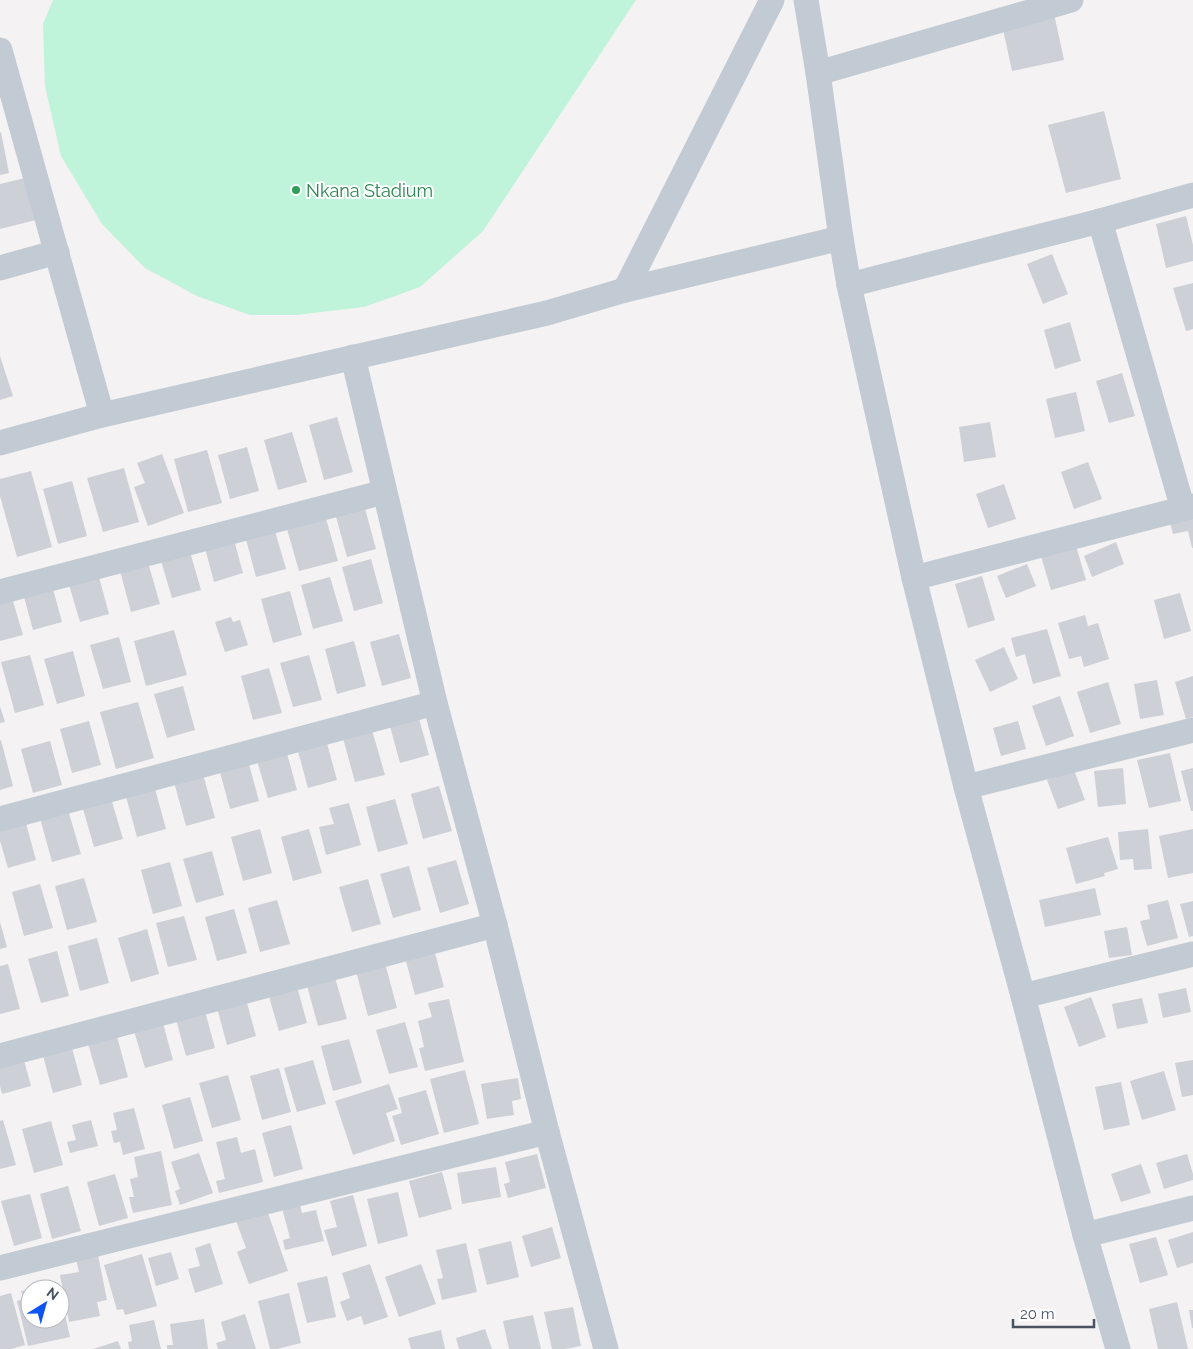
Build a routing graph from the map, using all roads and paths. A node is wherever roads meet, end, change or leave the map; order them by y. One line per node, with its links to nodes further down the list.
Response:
1 (772, 0): 12 (street)
2 (806, 0): 5 (street)
3 (1055, 2): 5 (street)
4 (0, 50): 9 (street)
5 (818, 73): 8 (street)
6 (1193, 195): 7 (street)
7 (1100, 221): 11 (street); 17 (street)
8 (841, 238): 11 (street); 12 (street)
9 (57, 252): 10 (street); 14 (street)
10 (0, 268)
11 (849, 285): 18 (street)
12 (625, 290): 13 (street)
13 (353, 357): 14 (street); 16 (street)
14 (102, 415): 15 (street)
15 (0, 443)
16 (384, 492): 19 (street); 20 (street)
17 (1188, 508): 18 (street)
18 (914, 578): 22 (street)
19 (0, 592)
20 (435, 703): 23 (street); 24 (street)
21 (1193, 730): 22 (street)
22 (966, 787): 26 (street)
23 (0, 819)
24 (495, 925): 27 (street); 28 (street)
25 (1193, 954): 26 (street)
26 (1023, 996): 30 (street)
27 (0, 1056)
28 (547, 1132): 31 (street); 32 (street)
29 (1193, 1208): 30 (street)
30 (1085, 1235): 33 (street)
31 (0, 1268)
32 (606, 1349)
33 (1118, 1349)

